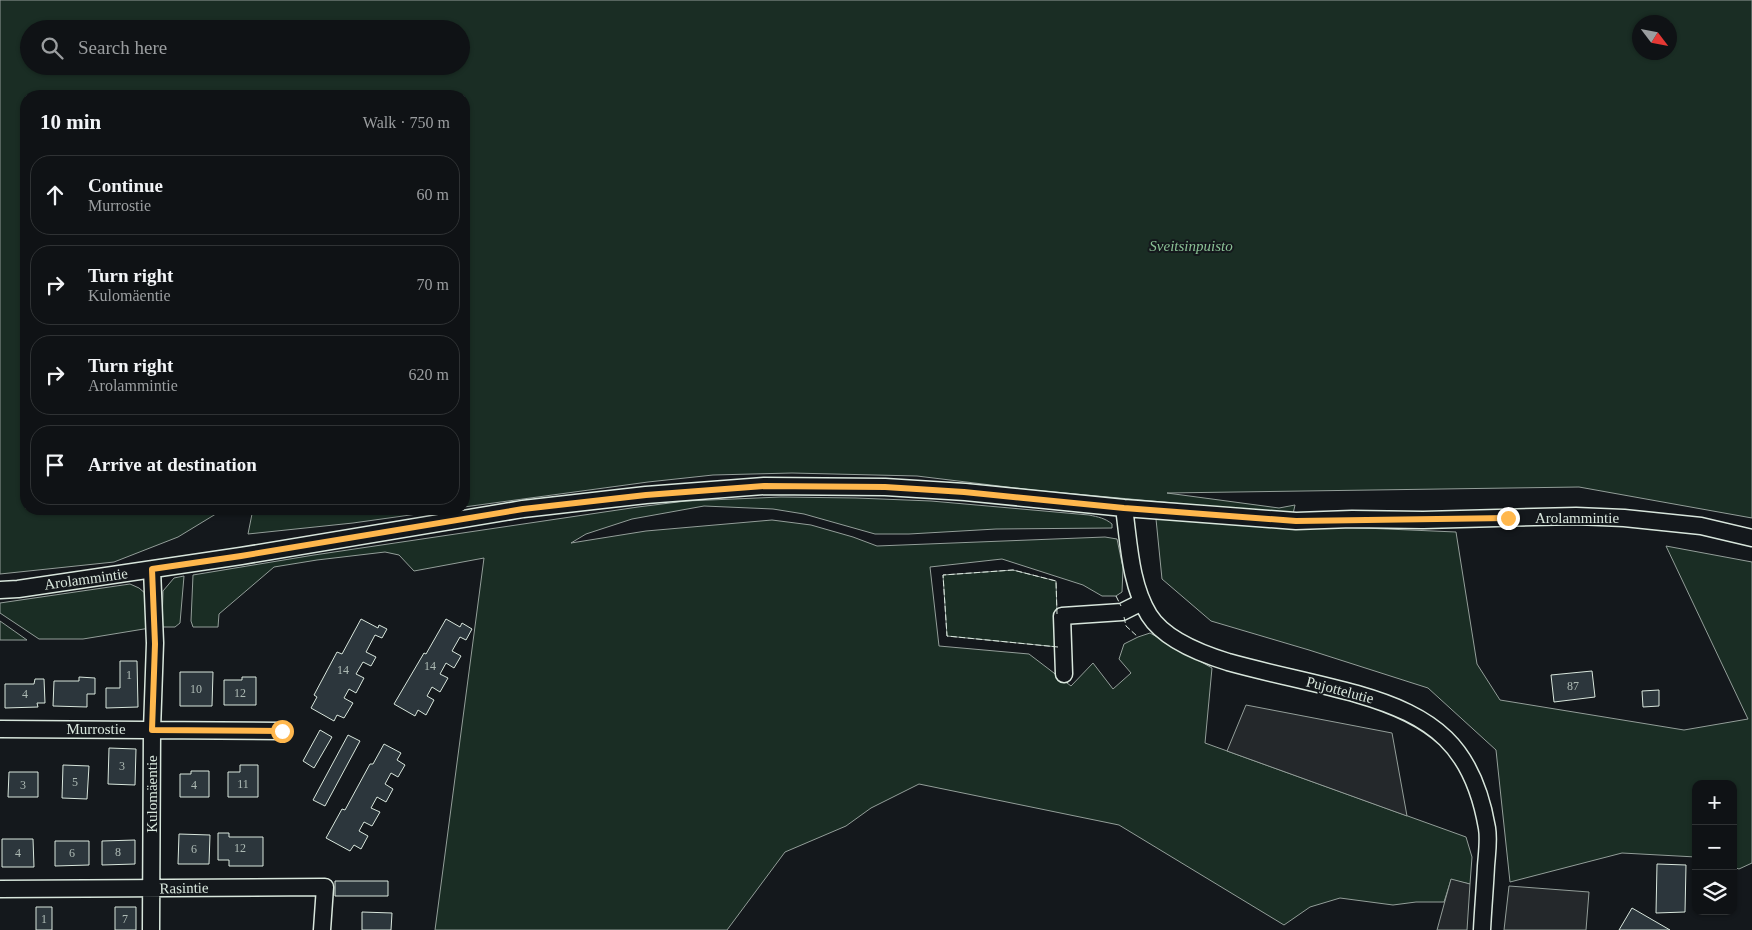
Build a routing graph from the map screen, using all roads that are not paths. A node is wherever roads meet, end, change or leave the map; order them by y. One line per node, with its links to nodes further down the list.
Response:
1 (1124, 508): 2 (street, Arolammintie); 3 (street, Arolammintie); 5 (street, Pujottelutie)
2 (1752, 538)
3 (152, 569): 4 (street, Arolammintie); 8 (street, Kulomäentie)
4 (0, 590)
5 (1142, 602): 6 (street); 14 (street, Pujottelutie)
6 (1064, 674)
7 (0, 729): 8 (street, Murrostie)
8 (152, 730): 9 (street, Murrostie); 10 (street, Kulomäentie)
9 (282, 731)
10 (151, 888): 11 (street, Rasintie); 12 (street, Kulomäentie); 13 (street, Rasintie)
11 (0, 889)
12 (151, 930)
13 (322, 930)
14 (1482, 930)

